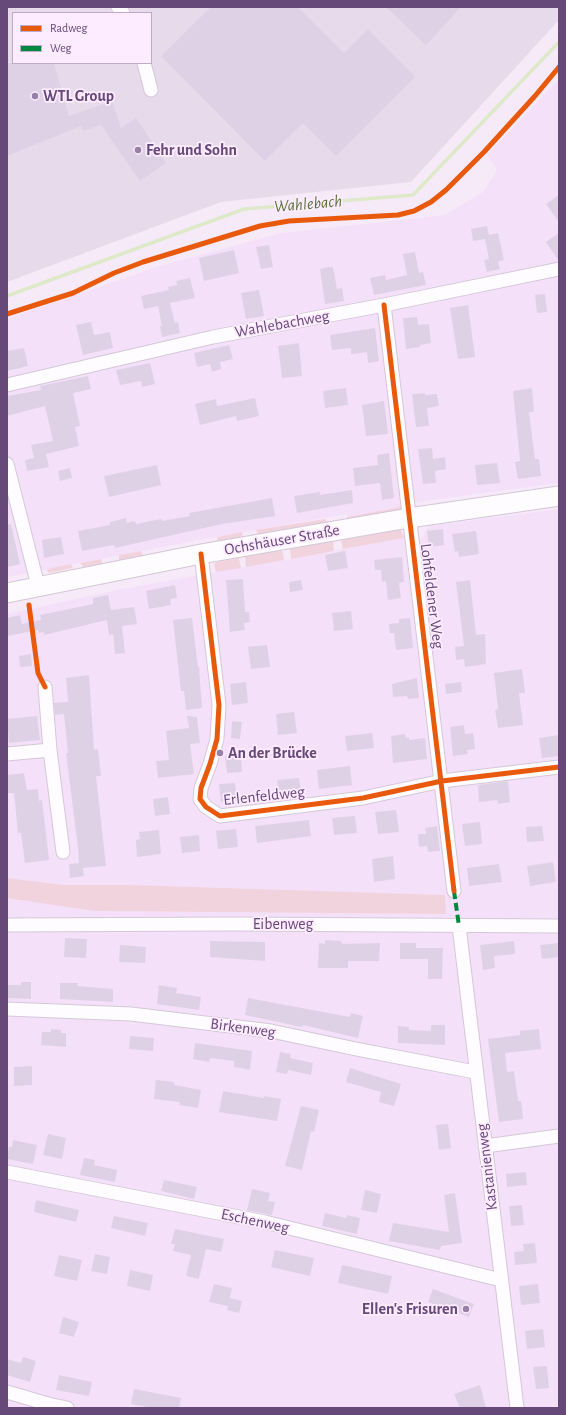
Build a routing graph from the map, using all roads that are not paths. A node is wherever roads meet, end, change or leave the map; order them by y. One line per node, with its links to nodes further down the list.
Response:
1 (144, 64): 2 (street)
2 (151, 90)
3 (559, 269): 4 (street, Wahlebachweg)
4 (384, 306): 5 (street, Wahlebachweg); 8 (street, Lohfeldener Weg)
5 (7, 385)
6 (7, 464): 10 (street)
7 (559, 496): 8 (main road, Ochshäuser Straße)
8 (409, 518): 9 (main road, Ochshäuser Straße); 16 (street, Lohfeldener Weg)
9 (200, 554): 11 (main road, Ochshäuser Straße); 16 (street, Erlenfeldweg)
10 (36, 578)
11 (7, 593)
12 (45, 687): 13 (street)
13 (50, 750): 14 (street); 17 (street)
14 (7, 754)
15 (559, 767): 16 (street, Erlenfeldweg)
16 (442, 781): 18 (street, Lohfeldener Weg)
17 (63, 852)
18 (454, 890)
19 (7, 924): 20 (street, Eibenweg)
20 (459, 926): 21 (street, Eibenweg); 23 (street, Kastanienweg)
21 (559, 926)
22 (7, 1009): 23 (street, Birkenweg)
23 (475, 1072): 25 (street, Kastanienweg)
24 (559, 1136): 25 (street)
25 (485, 1146): 27 (street, Kastanienweg)
26 (7, 1172): 27 (street, Eschenweg)
27 (501, 1280): 30 (street, Kastanienweg)
28 (7, 1392): 29 (street)
29 (68, 1408)
30 (517, 1408)

